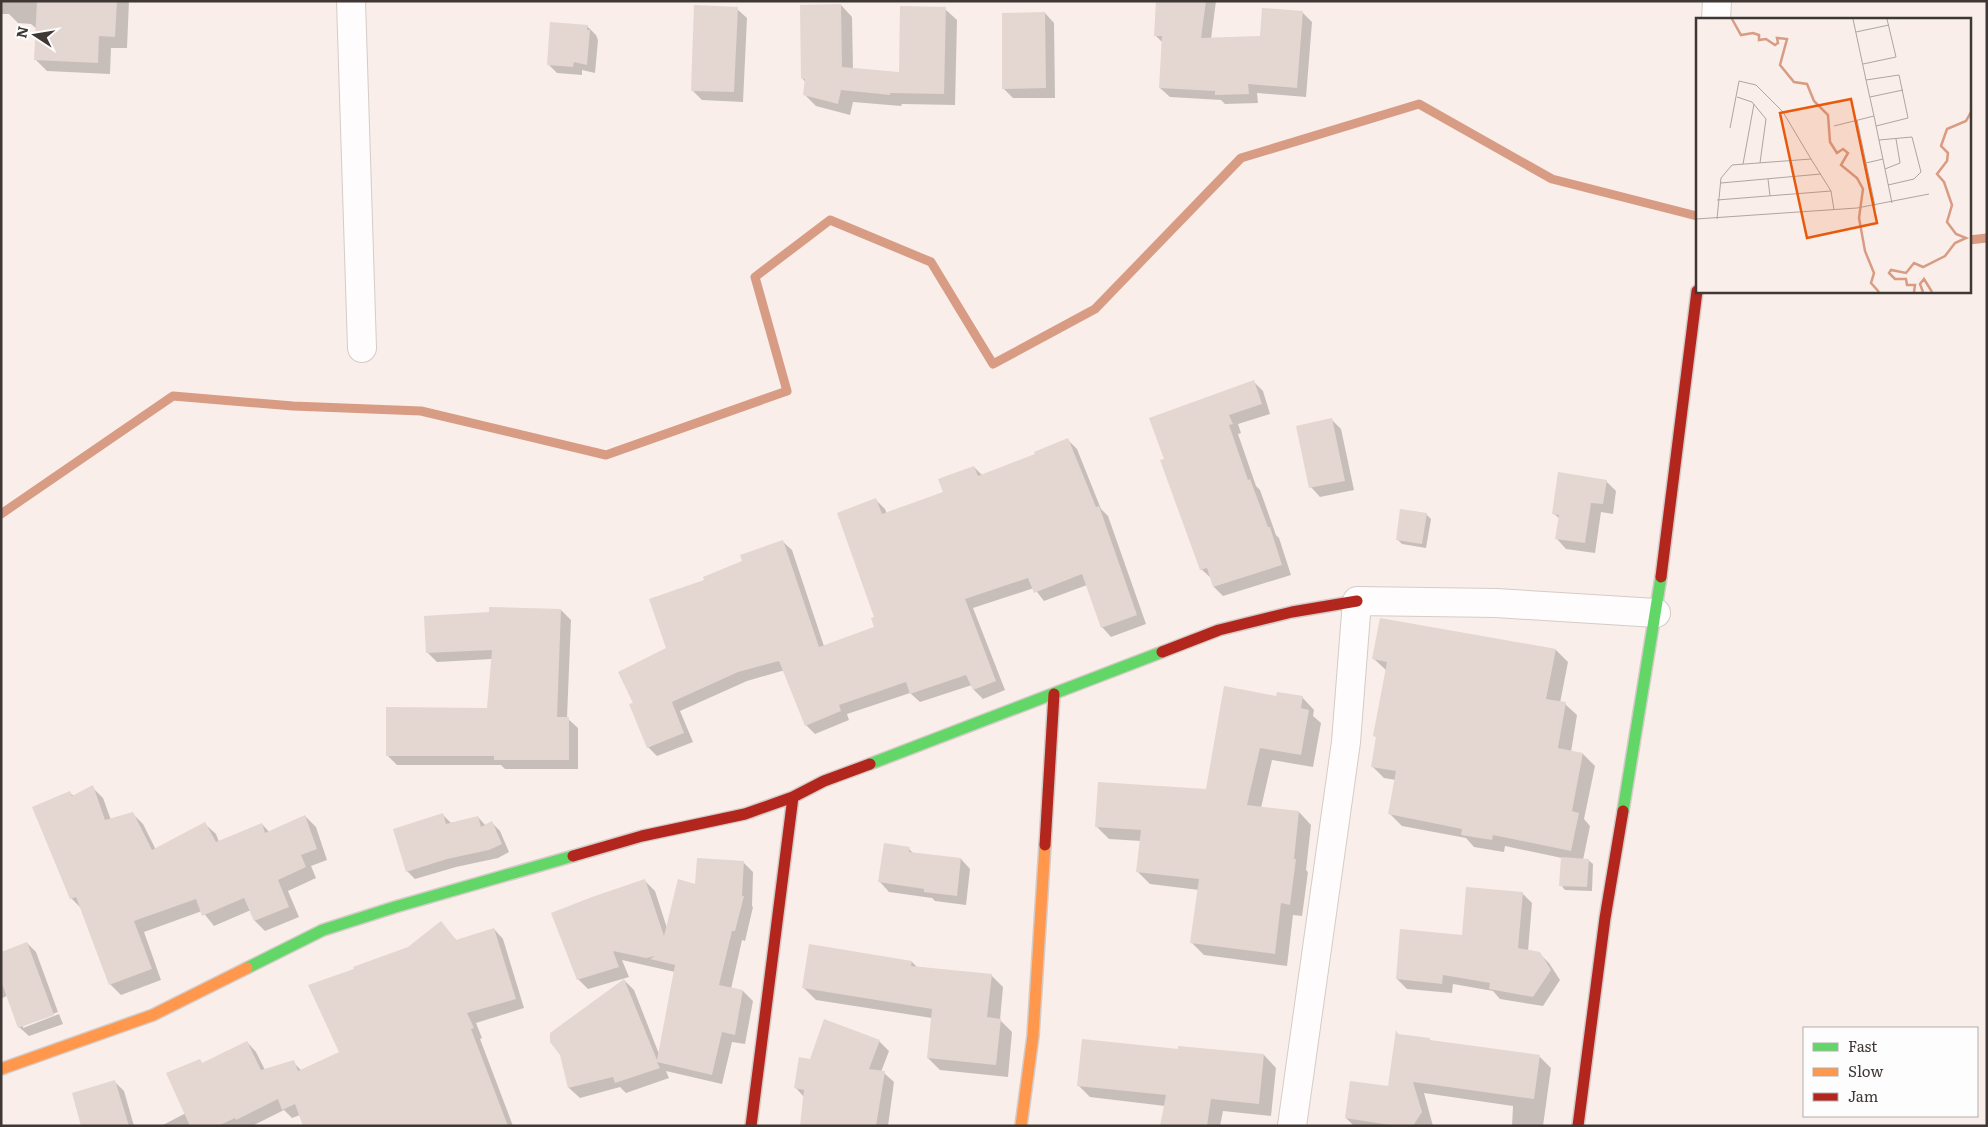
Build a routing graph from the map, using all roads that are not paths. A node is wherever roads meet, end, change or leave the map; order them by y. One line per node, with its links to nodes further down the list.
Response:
1 (351, 1): 5 (street)
2 (1717, 1): 3 (street)
3 (1716, 18)
4 (1697, 292): 7 (street)
5 (362, 348)
6 (1357, 601): 7 (street); 8 (street); 13 (street)
7 (1656, 613): 14 (street)
8 (1054, 694): 9 (street); 12 (street)
9 (793, 797): 10 (street); 11 (street)
10 (1, 1069)
11 (751, 1126)
12 (1021, 1126)
13 (1292, 1126)
14 (1578, 1126)

